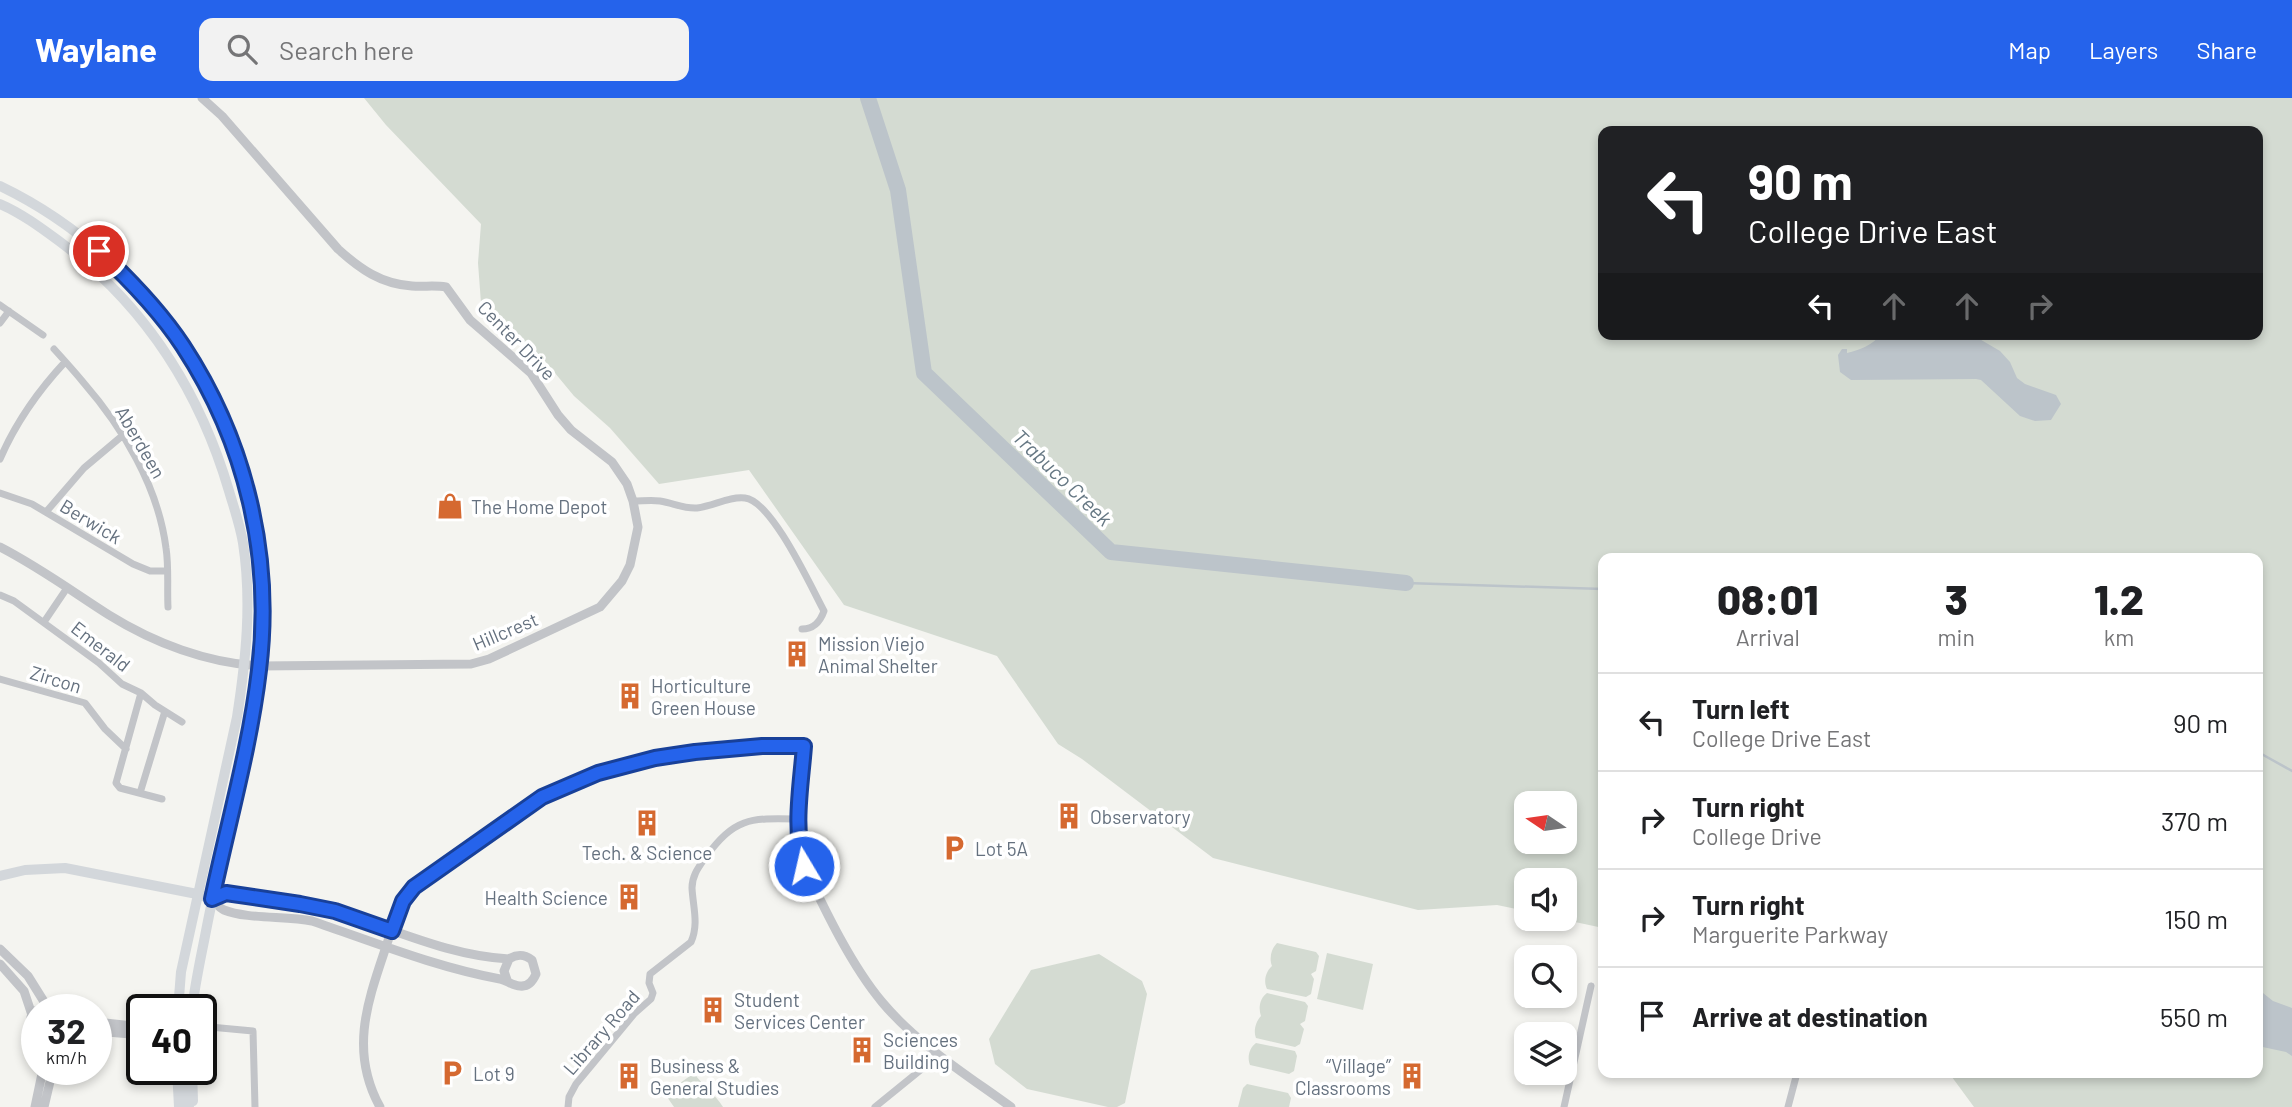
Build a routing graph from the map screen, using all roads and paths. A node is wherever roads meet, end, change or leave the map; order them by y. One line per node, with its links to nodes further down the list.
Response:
1 (202, 98): 13 (street, Center Drive)
2 (0, 186): 23 (main road)
3 (0, 204): 22 (main road)
4 (0, 305): 5 (street)
5 (9, 311): 6 (street); 7 (street)
6 (0, 323)
7 (43, 335)
8 (54, 349): 9 (street, Aberdeen)
9 (65, 362): 10 (street, Aberdeen); 11 (street)
10 (122, 436): 14 (street); 16 (street, Aberdeen)
11 (0, 459)
12 (0, 493): 14 (street, Berwick)
13 (633, 501): 21 (street); 23 (street, Hillcrest)
14 (46, 512): 16 (street, Berwick)
15 (0, 548): 17 (street, Hillcrest)
16 (167, 571): 19 (street, Aberdeen)
17 (67, 587): 20 (street); 22 (street, Hillcrest)
18 (0, 595): 20 (street, Emerald)
19 (168, 607)
20 (44, 622): 25 (street, Emerald)
21 (802, 629)
22 (245, 665): 23 (street, Hillcrest); 33 (main road)
23 (260, 666): 34 (main road)
24 (0, 679): 28 (street, Zircon)
25 (141, 693): 26 (street, Emerald); 28 (street)
26 (165, 711): 27 (street, Emerald); 29 (street)
27 (182, 722)
28 (126, 749): 29 (street)
29 (140, 793): 30 (street)
30 (162, 799)
31 (799, 819): 35 (street); 47 (street); 60 (street, Library Road)
32 (0, 876): 33 (main road)
33 (197, 894): 34 (main road); 44 (main road)
34 (212, 899): 35 (street); 36 (street); 45 (main road)
35 (392, 931): 36 (street); 38 (street)
36 (387, 947): 40 (street); 59 (street)
37 (0, 949): 43 (street)
38 (509, 959): 40 (street); 40 (street)
39 (0, 964): 42 (street)
40 (507, 980)
41 (1591, 986): 63 (street)
42 (27, 994)
43 (35, 994)
44 (179, 994)
45 (195, 994)
46 (217, 1028): 58 (street)
47 (939, 1055): 61 (street); 62 (street)
48 (1796, 1078): 64 (street)
49 (40, 1085): 54 (street)
50 (49, 1085): 55 (street)
51 (178, 1085): 56 (main road)
52 (185, 1085): 57 (main road)
53 (192, 1085): 57 (main road)
54 (35, 1107)
55 (44, 1107)
56 (179, 1107)
57 (191, 1107)
58 (255, 1107)
59 (380, 1107)
60 (568, 1107)
61 (875, 1107)
62 (1011, 1107)
63 (1564, 1107)
64 (1788, 1107)

